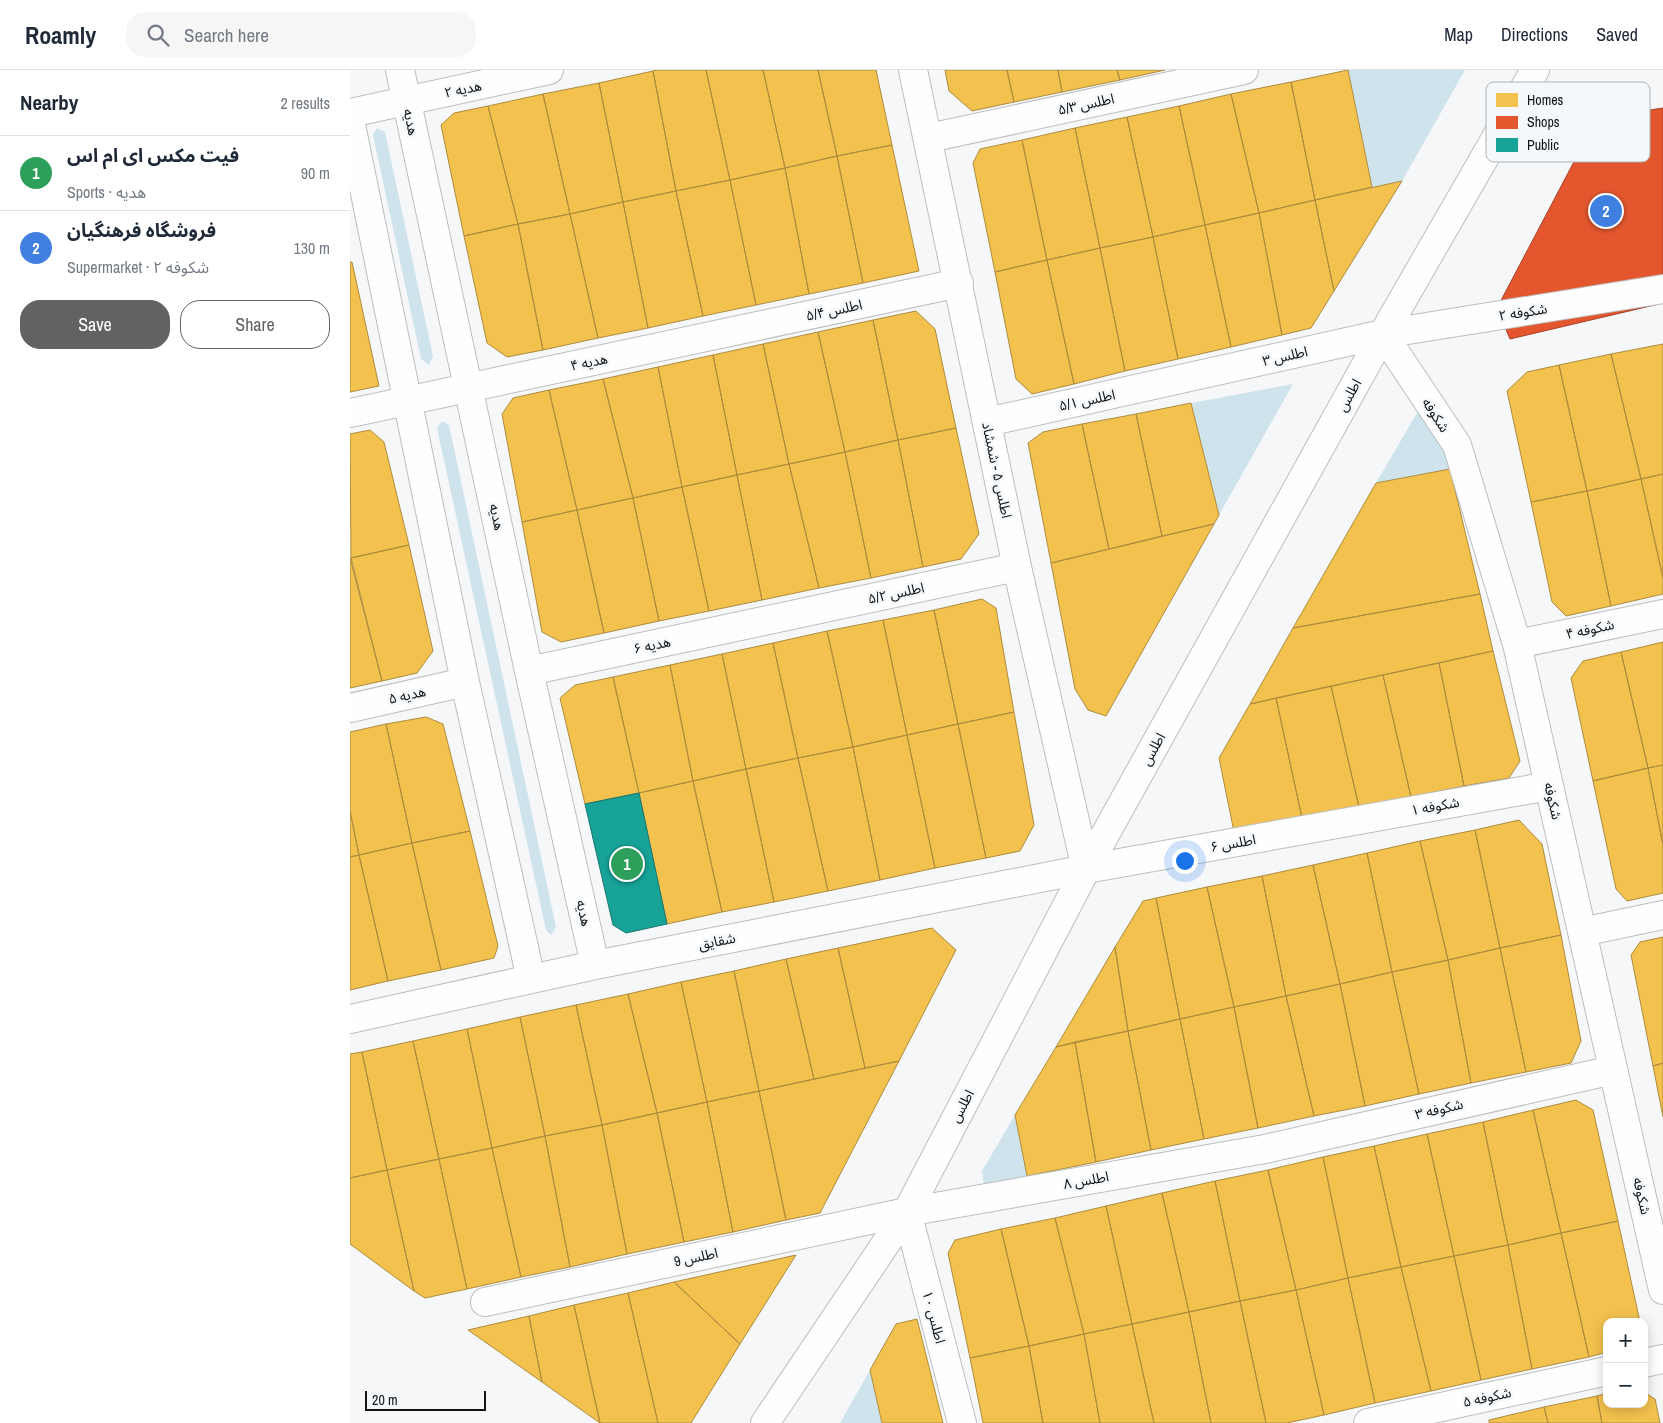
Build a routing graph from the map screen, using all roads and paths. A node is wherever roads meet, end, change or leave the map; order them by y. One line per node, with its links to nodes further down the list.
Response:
1 (400, 70): 7 (street, هدیه)
2 (549, 70): 7 (street, هدیه ۲)
3 (913, 70): 10 (street, اطلس ۵ - شمشاد)
4 (1244, 70): 10 (street, اطلس ۵/۳)
5 (1535, 70): 6 (street, اطلس)
6 (1528, 82)
7 (406, 101): 8 (street, هدیه ۲); 17 (street, هدیه)
8 (350, 113)
9 (350, 120): 18 (street)
10 (929, 138): 12 (street, اطلس ۵ - شمشاد)
11 (1486, 155): 14 (street, اطلس)
12 (959, 283): 15 (street, اطلس ۵/۴); 20 (street, اطلس ۵ - شمشاد)
13 (1663, 289): 14 (street, شکوفه ۲)
14 (1383, 334): 16 (street, اطلس ۳); 24 (street, شکوفه); 30 (street, اطلس)
15 (708, 336): 17 (street, هدیه ۴)
16 (1188, 379): 20 (street, اطلس ۵/۱)
17 (469, 388): 18 (street, هدیه ۴); 25 (street, هدیه)
18 (409, 399): 19 (street, هدیه ۴); 26 (street)
19 (350, 412)
20 (987, 422): 21 (street, اطلس ۵ - شمشاد)
21 (1017, 567): 23 (street, اطلس ۵/۲); 30 (street, اطلس ۵ - شمشاد)
22 (1663, 614): 24 (street, شکوفه ۴)
23 (776, 618): 25 (street, هدیه ۶)
24 (1517, 644): 28 (street, شکوفه)
25 (529, 671): 33 (street, هدیه)
26 (465, 682): 27 (street, هدیه ۵); 34 (street)
27 (350, 708)
28 (1549, 786): 29 (street, شکوفه ۱); 32 (street, شکوفه)
29 (1320, 827): 30 (street, اطلس ۶)
30 (1086, 869): 33 (street, شقایق); 38 (street, اطلس)
31 (1663, 915): 32 (street)
32 (1582, 932): 36 (street, شکوفه)
33 (595, 965): 34 (street, شقایق)
34 (531, 979): 35 (street, شقایق)
35 (350, 1019)
36 (1613, 1070): 37 (street, شکوفه ۳); 39 (street, شکوفه)
37 (1265, 1149): 38 (street, اطلس ۸)
38 (907, 1212): 41 (street, اطلس 9); 45 (street, اطلس); 46 (street, اطلس ۱۰)
39 (1655, 1212): 40 (street, شکوفه)
40 (1663, 1290)
41 (485, 1302)
42 (1663, 1359): 43 (street)
43 (1648, 1362)
44 (1603, 1372): 47 (street, شکوفه ۵)
45 (765, 1423)
46 (962, 1423)
47 (1368, 1423)

